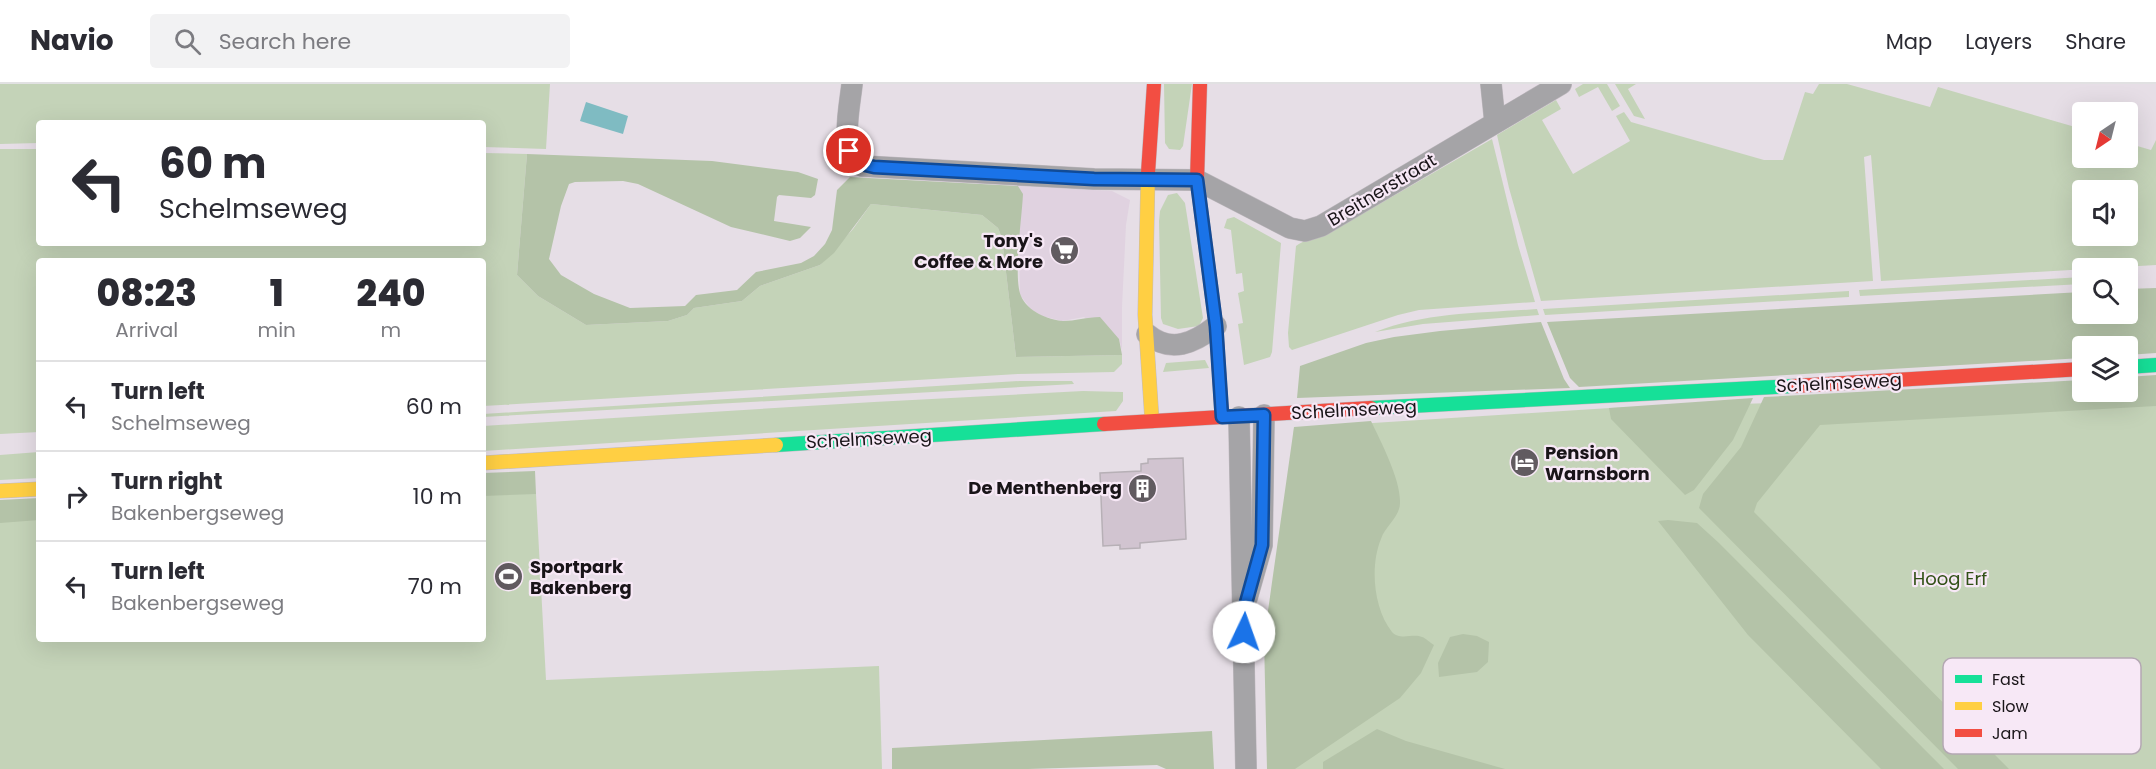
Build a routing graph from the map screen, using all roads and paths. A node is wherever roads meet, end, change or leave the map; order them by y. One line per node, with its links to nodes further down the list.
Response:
1 (852, 84): 7 (street)
2 (1154, 84): 7 (main road)
3 (1200, 84): 8 (main road)
4 (1491, 84): 6 (street)
5 (1561, 84): 6 (street, Breitnerstraat)
6 (1495, 123): 8 (street, Breitnerstraat)
7 (1147, 180): 8 (street); 10 (main road)
8 (1197, 180): 9 (main road)
9 (1216, 326): 10 (street); 15 (main road)
10 (1147, 334): 16 (main road)
11 (2156, 365): 12 (main road)
12 (2138, 366)
13 (2072, 370): 14 (main road, Schelmseweg)
14 (1264, 415): 15 (main road, Schelmseweg); 20 (street)
15 (1230, 417): 16 (main road, Schelmseweg); 20 (street)
16 (1152, 421): 17 (main road, Schelmseweg)
17 (486, 463)
18 (36, 489): 19 (main road)
19 (0, 491)
20 (1244, 610): 21 (street)
21 (1246, 769)

